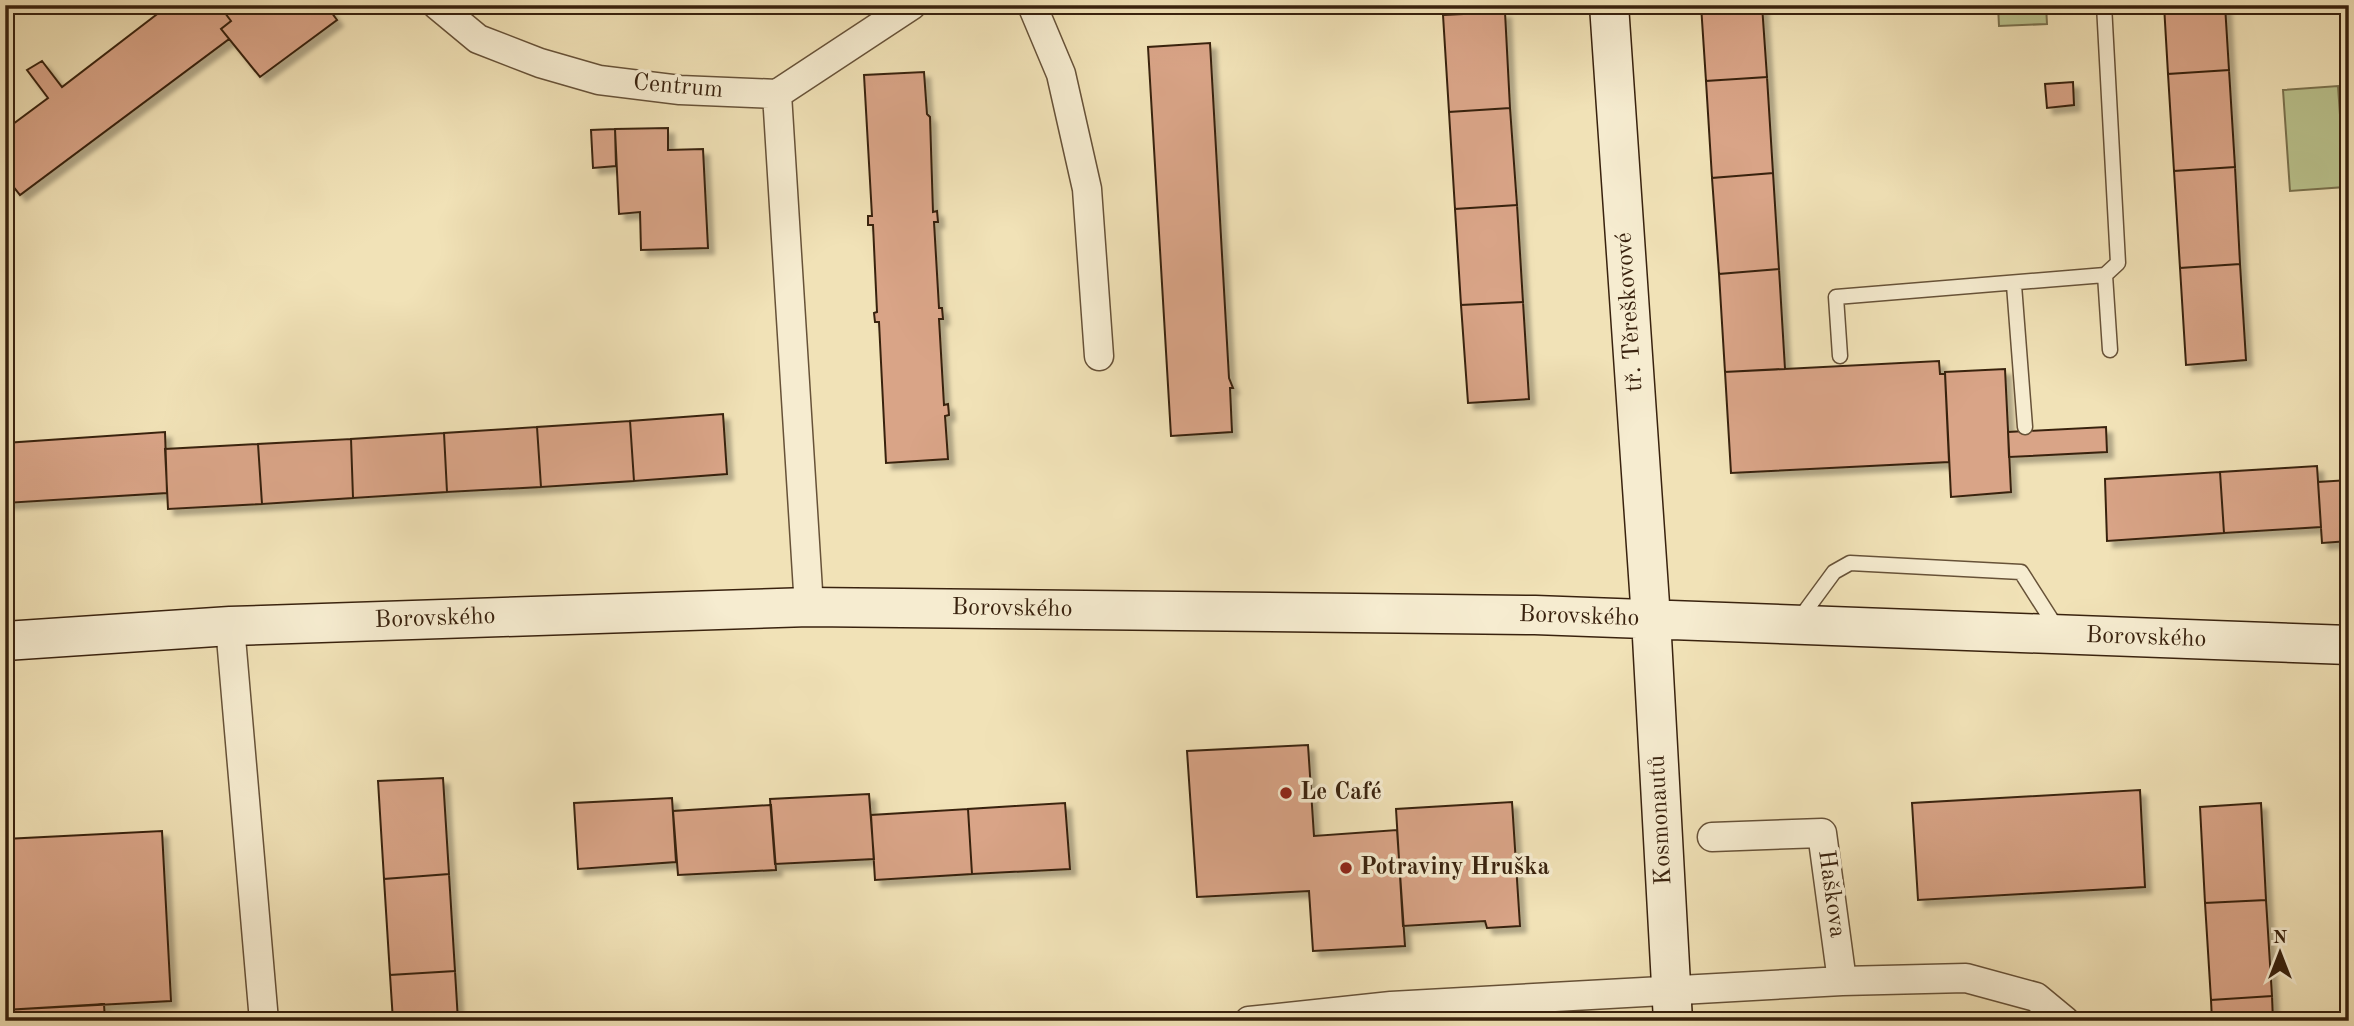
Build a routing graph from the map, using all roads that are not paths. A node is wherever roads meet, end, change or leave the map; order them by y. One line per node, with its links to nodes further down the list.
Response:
1 (437, 5): 6 (street, Centrum)
2 (912, 5): 6 (street)
3 (1032, 5): 10 (street)
4 (1609, 5): 14 (main road, tř. Těreškovové)
5 (2104, 5): 7 (lane)
6 (777, 94): 13 (street)
7 (2105, 275): 8 (lane); 9 (lane)
8 (2014, 285): 11 (lane); 12 (lane)
9 (2110, 351)
10 (1099, 356)
11 (1840, 356)
12 (2025, 427)
13 (809, 607): 14 (main road, Borovského); 16 (main road, Borovského)
14 (1651, 619): 15 (main road, Borovského); 22 (main road, Kosmonautů)
15 (1796, 624): 17 (main road, Borovského); 17 (lane)
16 (230, 626): 18 (main road, Borovského); 23 (street)
17 (2061, 634): 19 (main road, Borovského)
18 (5, 641)
19 (2349, 645)
20 (1712, 837): 21 (street, Haškova)
21 (1842, 981): 22 (street); 25 (street)
22 (1672, 1006): 24 (street)
23 (264, 1021)
24 (1249, 1021)
25 (2065, 1021)

